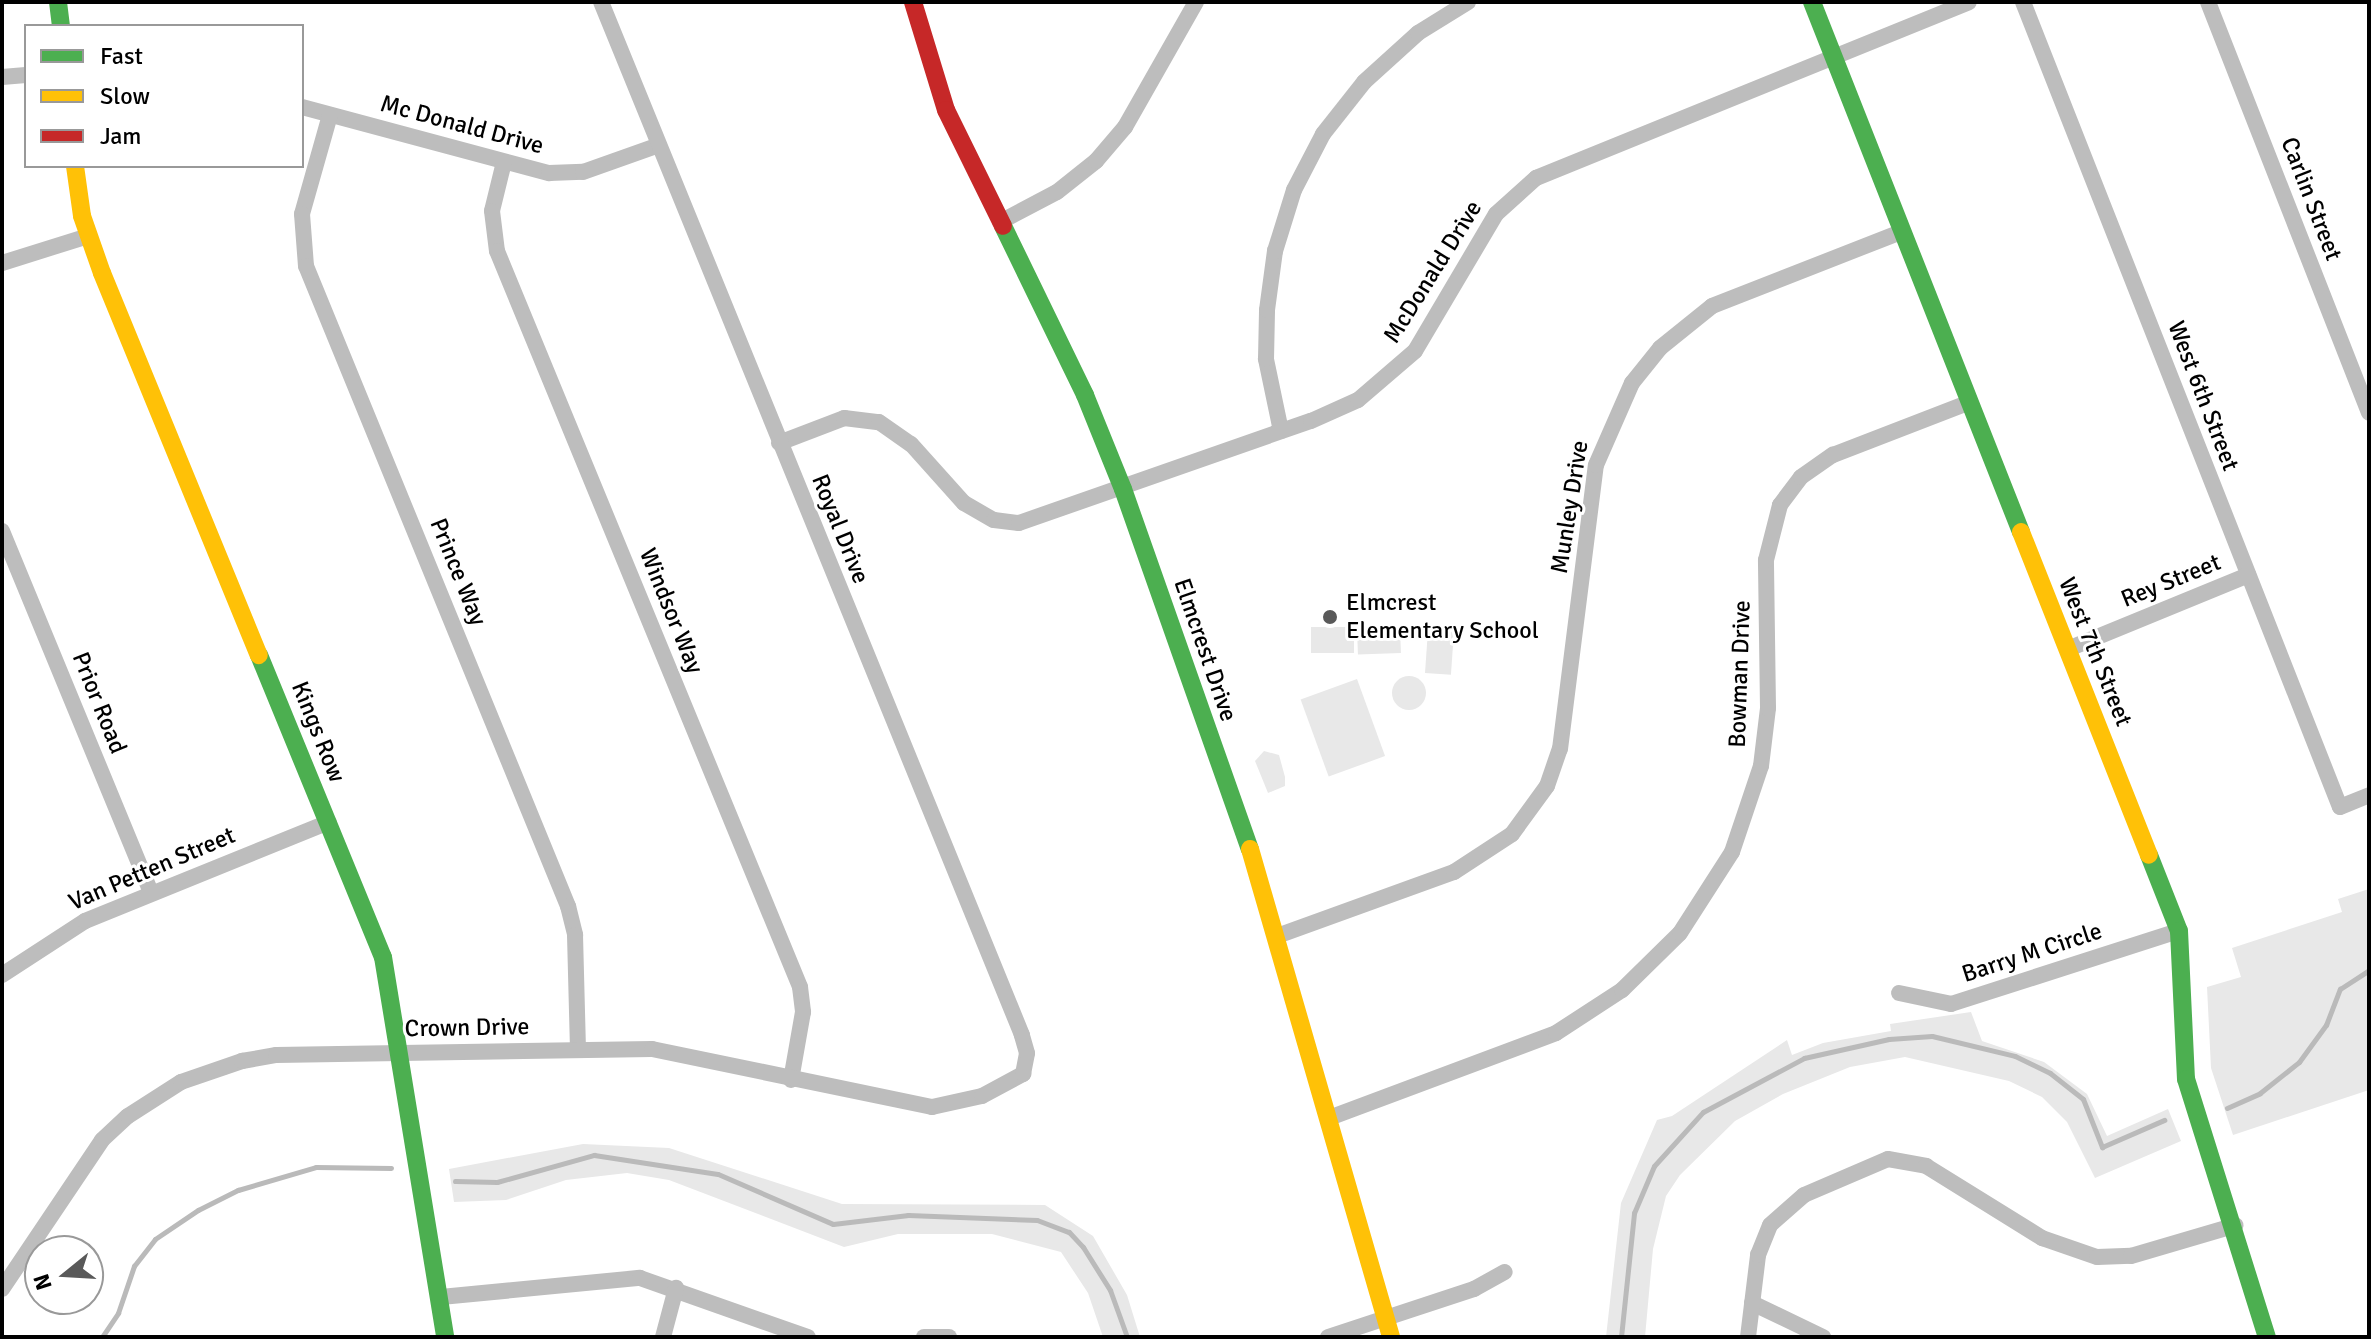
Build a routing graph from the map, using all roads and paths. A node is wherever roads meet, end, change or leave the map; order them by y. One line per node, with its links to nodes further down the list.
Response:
1 (58, 2): 10 (main road)
2 (601, 2): 16 (street, Royal Drive)
3 (913, 2): 19 (main road, Elmcrest Drive)
4 (1196, 2): 19 (street)
5 (1468, 2): 25 (street)
6 (1812, 2): 11 (main road, West 7th Street)
7 (1969, 2): 11 (street, McDonald Drive)
8 (2023, 2): 29 (street, West 6th Street)
9 (2208, 2): 24 (street, Carlin Street)
10 (61, 24)
11 (1834, 58): 20 (main road, West 7th Street); 25 (street, McDonald Drive)
12 (24, 75): 13 (street)
13 (2, 77)
14 (304, 108): 15 (street, Mc Donald Drive)
15 (330, 115): 17 (street, Mc Donald Drive); 38 (street, Prince Way)
16 (656, 146): 17 (street, Mc Donald Drive); 26 (street, Royal Drive)
17 (504, 162): 41 (street, Windsor Way)
18 (75, 168): 21 (main road, Kings Row)
19 (1000, 222): 27 (main road, Elmcrest Drive)
20 (1903, 231): 23 (main road, West 7th Street); 35 (street, Munley Drive)
21 (88, 236): 22 (street); 32 (main road, Kings Row)
22 (2, 263)
23 (1970, 402): 30 (main road, West 7th Street); 42 (street, Bowman Drive)
24 (2369, 413)
25 (1281, 431): 27 (street, McDonald Drive)
26 (779, 443): 27 (street, McDonald Drive); 40 (street, Royal Drive)
27 (1123, 489): 35 (main road, Elmcrest Drive)
28 (3, 536): 33 (street, Prior Road)
29 (2248, 575): 30 (street, Rey Street); 31 (street, West 6th Street)
30 (2068, 649): 34 (main road, West 7th Street)
31 (2369, 795)
32 (329, 822): 33 (street, Van Petten Street); 39 (main road, Kings Row)
33 (151, 893): 36 (street, Van Petten Street)
34 (2179, 931): 37 (street, Barry M Circle); 43 (main road, West 7th Street)
35 (1277, 936): 42 (main road, Elmcrest Drive)
36 (2, 975)
37 (1899, 993)
38 (578, 1050): 39 (street, Crown Drive); 41 (street, Crown Drive)
39 (403, 1054): 46 (street, Crown Drive); 47 (main road, Kings Row)
40 (1023, 1074): 41 (street, Crown Drive)
41 (791, 1080)
42 (1329, 1118): 49 (main road, Elmcrest Drive)
43 (2236, 1225): 48 (street); 58 (main road, West 7th Street)
44 (1505, 1272): 49 (street)
45 (676, 1288): 47 (street); 51 (street); 52 (street)
46 (2, 1289)
47 (441, 1297): 50 (main road, Kings Row)
48 (1752, 1303): 56 (street); 57 (street)
49 (1389, 1328): 55 (street)
50 (445, 1337)
51 (663, 1337)
52 (808, 1337)
53 (924, 1337): 54 (street)
54 (949, 1337)
55 (1328, 1337)
56 (1748, 1337)
57 (1823, 1337)
58 (2267, 1337)

